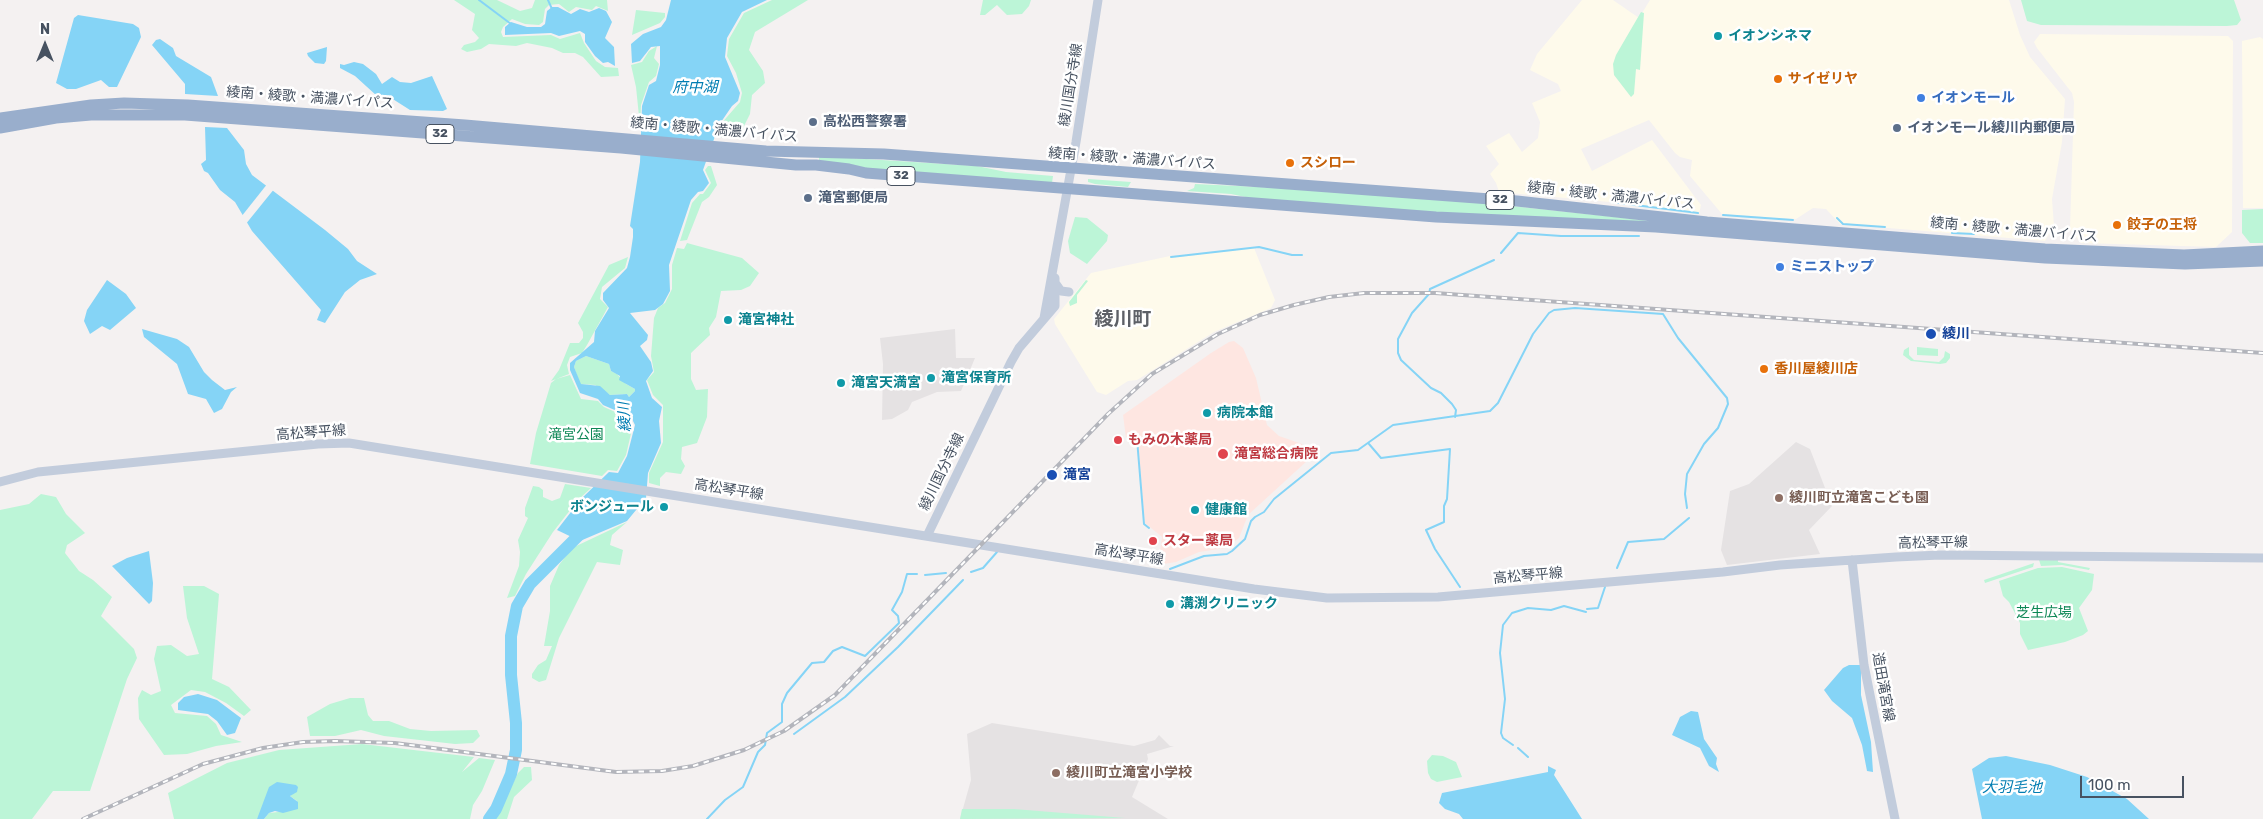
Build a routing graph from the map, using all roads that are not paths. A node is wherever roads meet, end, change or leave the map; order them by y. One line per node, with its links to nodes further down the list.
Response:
1 (1098, 0): 6 (main road, 綾川国分寺線)
2 (0, 118): 4 (highway, 綾南・綾歌・満濃バイパス / 32)
3 (0, 128): 4 (highway, 綾南・綾歌・満濃バイパス / 32)
4 (622, 143): 5 (highway, 綾南・綾歌・満濃バイパス / 32)
5 (736, 152): 6 (highway, 綾南・綾歌・満濃バイパス / 32); 7 (highway, 綾南・綾歌・満濃バイパス / 32)
6 (1071, 170): 7 (main road, 綾川国分寺線); 8 (highway, 綾南・綾歌・満濃バイパス / 32)
7 (1068, 188): 9 (highway, 綾南・綾歌・満濃バイパス / 32); 10 (main road, 綾川国分寺線)
8 (2263, 251)
9 (2263, 261)
10 (1056, 262): 11 (main road, 綾川国分寺線); 13 (main road, 綾川国分寺線)
11 (1055, 284): 12 (main road); 13 (main road, 綾川国分寺線)
12 (1069, 292)
13 (1044, 318): 15 (main road, 綾川国分寺線)
14 (0, 482): 15 (main road, 高松琴平線)
15 (927, 536): 17 (main road, 高松琴平線)
16 (2263, 558): 17 (main road, 高松琴平線)
17 (1852, 560): 18 (main road, 造田滝宮線)
18 (1895, 819)

